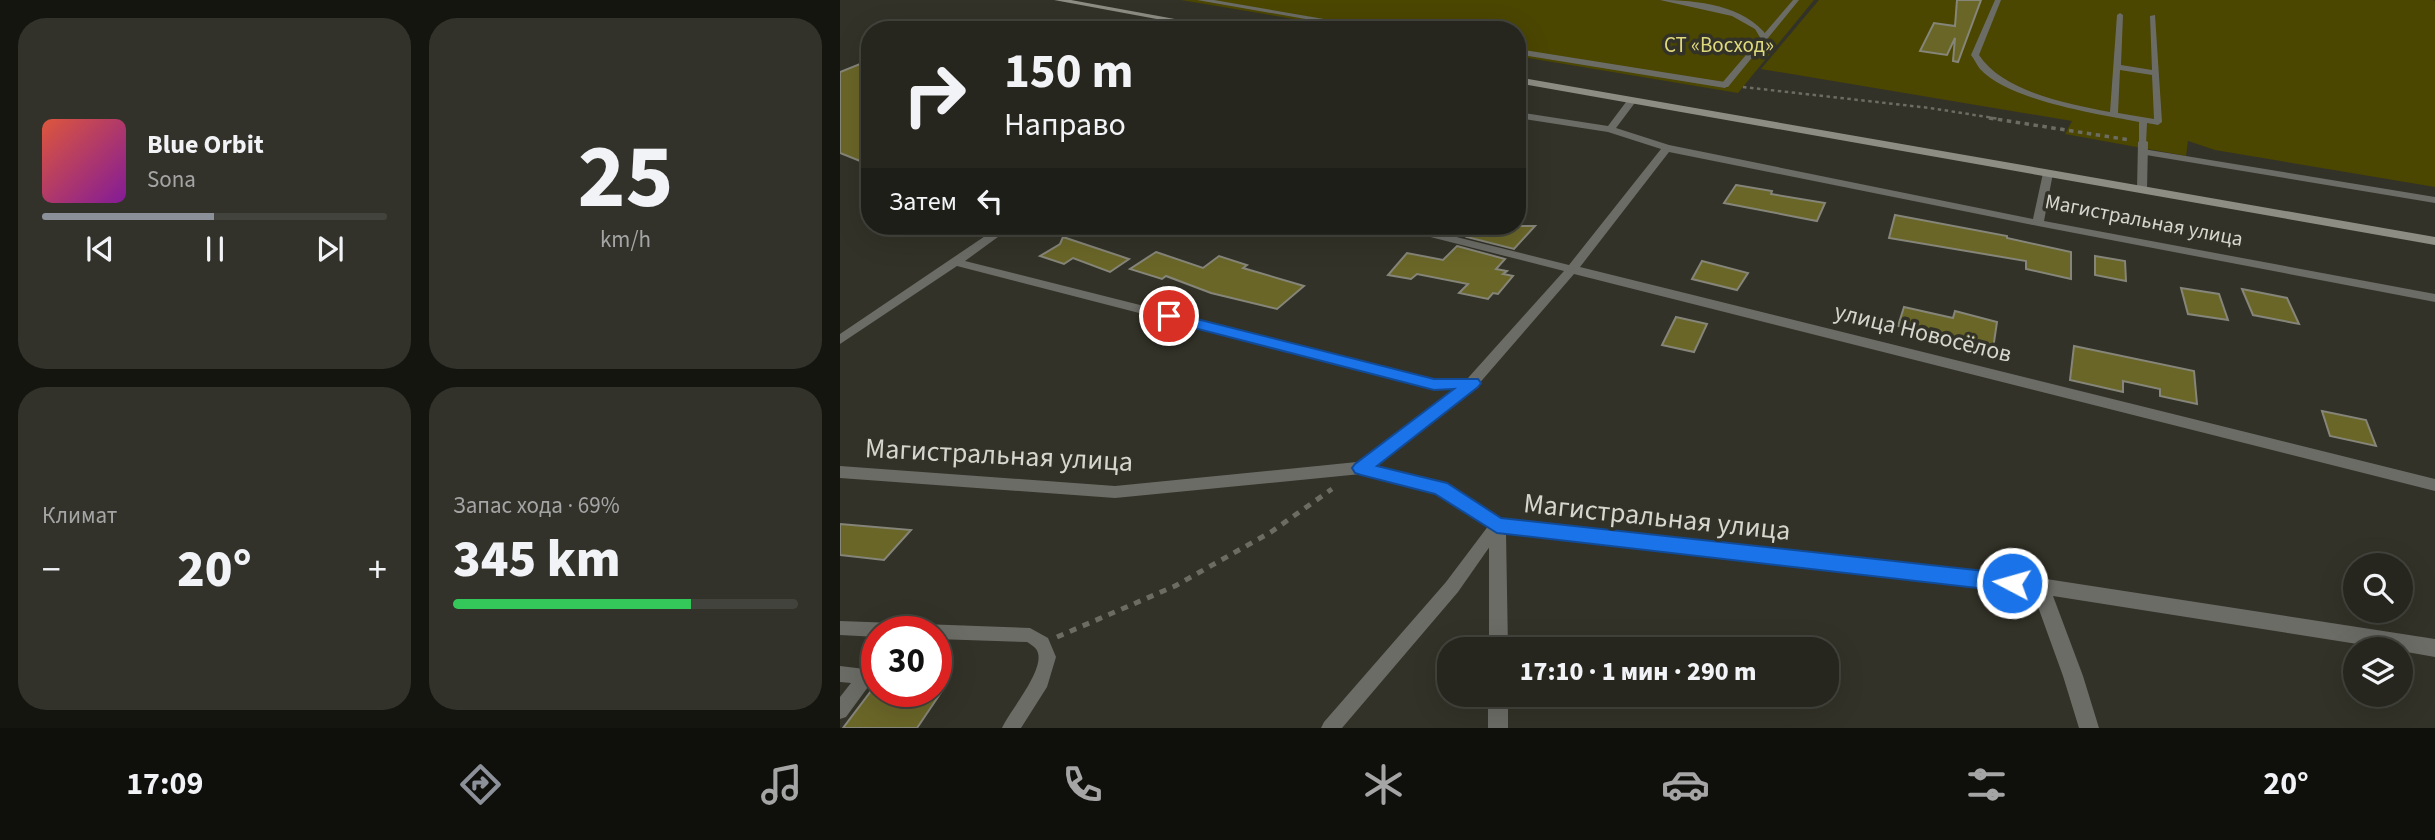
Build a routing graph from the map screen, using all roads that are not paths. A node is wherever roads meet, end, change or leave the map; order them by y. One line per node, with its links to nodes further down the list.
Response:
1 (1058, 0): 8 (main road)
2 (1201, 0): 9 (street)
3 (1664, 0): 10 (street)
4 (1796, 0): 10 (lane)
5 (1998, 0): 17 (lane)
6 (2120, 15): 12 (lane)
7 (2153, 16): 13 (lane)
8 (1180, 21)
9 (1329, 21)
10 (1764, 37): 15 (lane)
11 (1526, 52): 15 (street)
12 (2117, 67): 13 (lane); 17 (lane)
13 (2156, 73): 19 (lane)
14 (1526, 82): 16 (main road, Магистральная улица)
15 (1725, 85)
16 (1632, 100): 20 (street); 23 (main road, Магистральная улица)
17 (2114, 115): 19 (lane)
18 (1526, 116): 20 (street, Магистральная улица)
19 (2143, 120): 21 (lane)
20 (1610, 129): 22 (street, Магистральная улица)
21 (2143, 147): 24 (street); 25 (lane)
22 (1667, 148): 26 (street, Магистральная улица); 31 (street)
23 (2048, 173): 24 (main road, Магистральная улица); 26 (street)
24 (2142, 190): 29 (main road, Магистральная улица)
25 (2435, 200)
26 (2038, 223): 32 (street, Магистральная улица)
27 (994, 235): 30 (street)
28 (1434, 235): 31 (street, улица Новосёлов)
29 (2435, 242)
30 (956, 262): 33 (street); 34 (street)
31 (1572, 270): 34 (street); 37 (street, улица Новосёлов)
32 (2435, 298)
33 (840, 340)
34 (1472, 383): 35 (street)
35 (1361, 468): 36 (street, Магистральная улица); 38 (street, Магистральная улица)
36 (840, 472)
37 (2435, 485)
38 (1497, 525): 39 (street, Магистральная улица); 41 (street); 47 (lane)
39 (2040, 586): 42 (street, Магистральная улица); 49 (street)
40 (840, 628): 46 (lane)
41 (1498, 637)
42 (2435, 648)
43 (840, 674): 45 (lane)
44 (1498, 707): 48 (street)
45 (840, 710)
46 (1010, 728)
47 (1330, 728)
48 (1499, 728)
49 (2089, 728)

